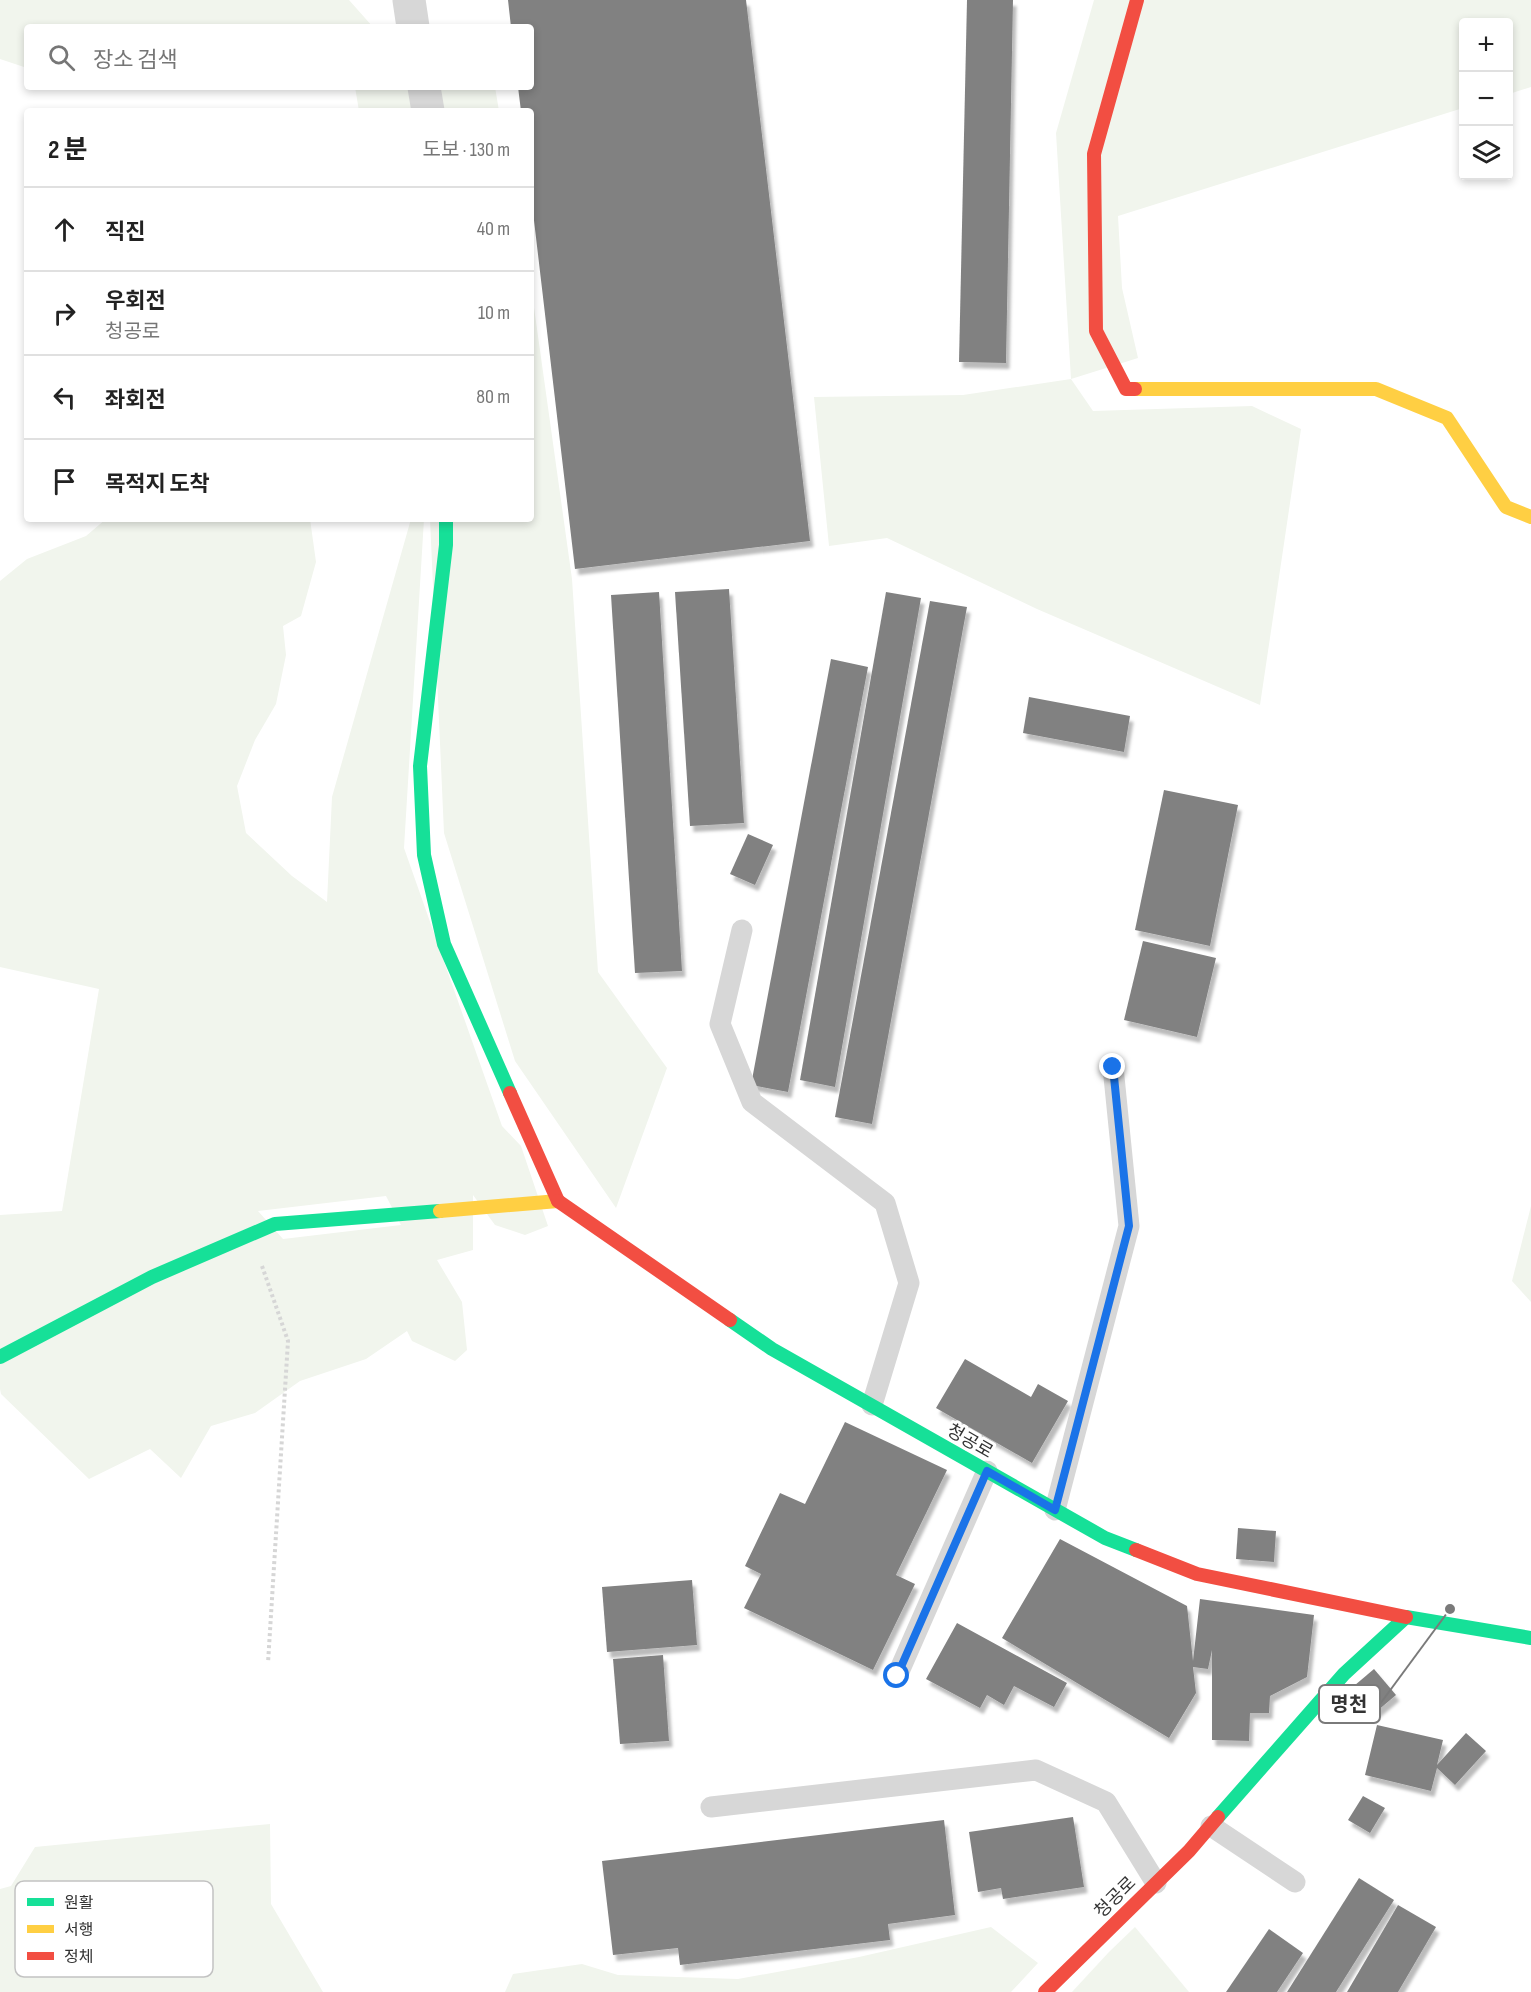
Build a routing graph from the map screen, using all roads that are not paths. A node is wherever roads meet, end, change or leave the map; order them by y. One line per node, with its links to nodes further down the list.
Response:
1 (409, 0): 3 (street)
2 (1137, 0): 6 (street)
3 (413, 24)
4 (424, 90): 5 (street)
5 (428, 108)
6 (1531, 518)
7 (446, 522): 10 (street)
8 (742, 930): 12 (lane)
9 (1113, 1067): 14 (lane)
10 (558, 1201): 11 (street); 12 (street, 청공로)
11 (0, 1356)
12 (872, 1405): 13 (street, 청공로)
13 (987, 1471): 14 (street, 청공로); 17 (lane)
14 (1055, 1510): 15 (street, 청공로)
15 (1406, 1617): 16 (street, 청공로); 19 (street, 청공로)
16 (1531, 1638)
17 (897, 1676)
18 (711, 1807): 21 (lane)
19 (1210, 1826): 20 (lane); 21 (street, 청공로)
20 (1295, 1882)
21 (1156, 1883): 22 (street, 청공로)
22 (1045, 1992)

